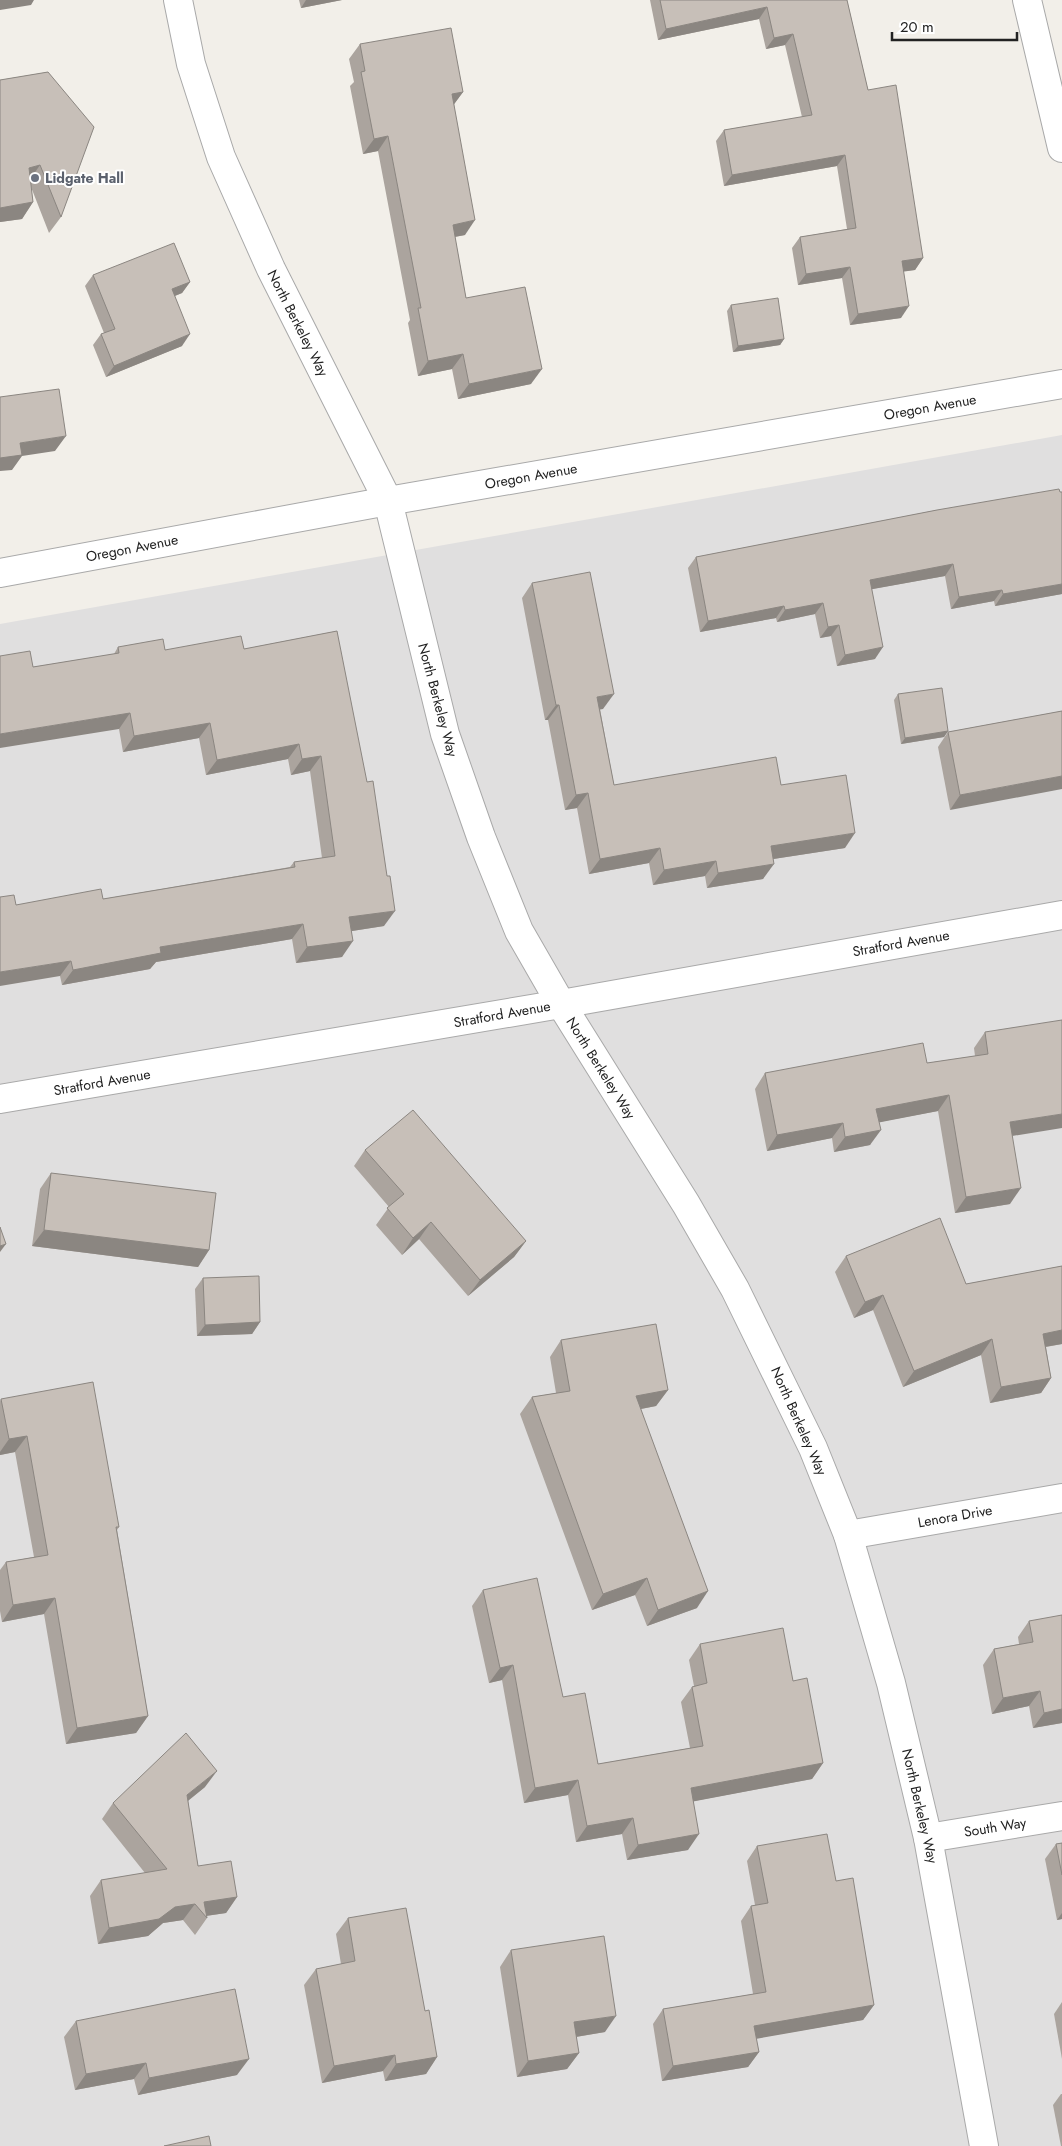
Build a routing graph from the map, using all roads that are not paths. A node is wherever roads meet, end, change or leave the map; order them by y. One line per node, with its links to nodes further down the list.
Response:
1 (178, 0): 5 (street, North Berkeley Way)
2 (1027, 0): 3 (street)
3 (1062, 148)
4 (1062, 384): 5 (street, Oregon Avenue)
5 (388, 501): 6 (street, Oregon Avenue); 8 (street, North Berkeley Way)
6 (0, 573)
7 (1062, 915): 8 (street, Stratford Avenue)
8 (561, 1004): 9 (street, Stratford Avenue); 11 (street, North Berkeley Way)
9 (0, 1099)
10 (1062, 1498): 11 (street, Lenora Drive)
11 (848, 1535): 13 (street, North Berkeley Way)
12 (1062, 1816): 13 (street, South Way)
13 (928, 1838): 14 (street, North Berkeley Way)
14 (984, 2146)

